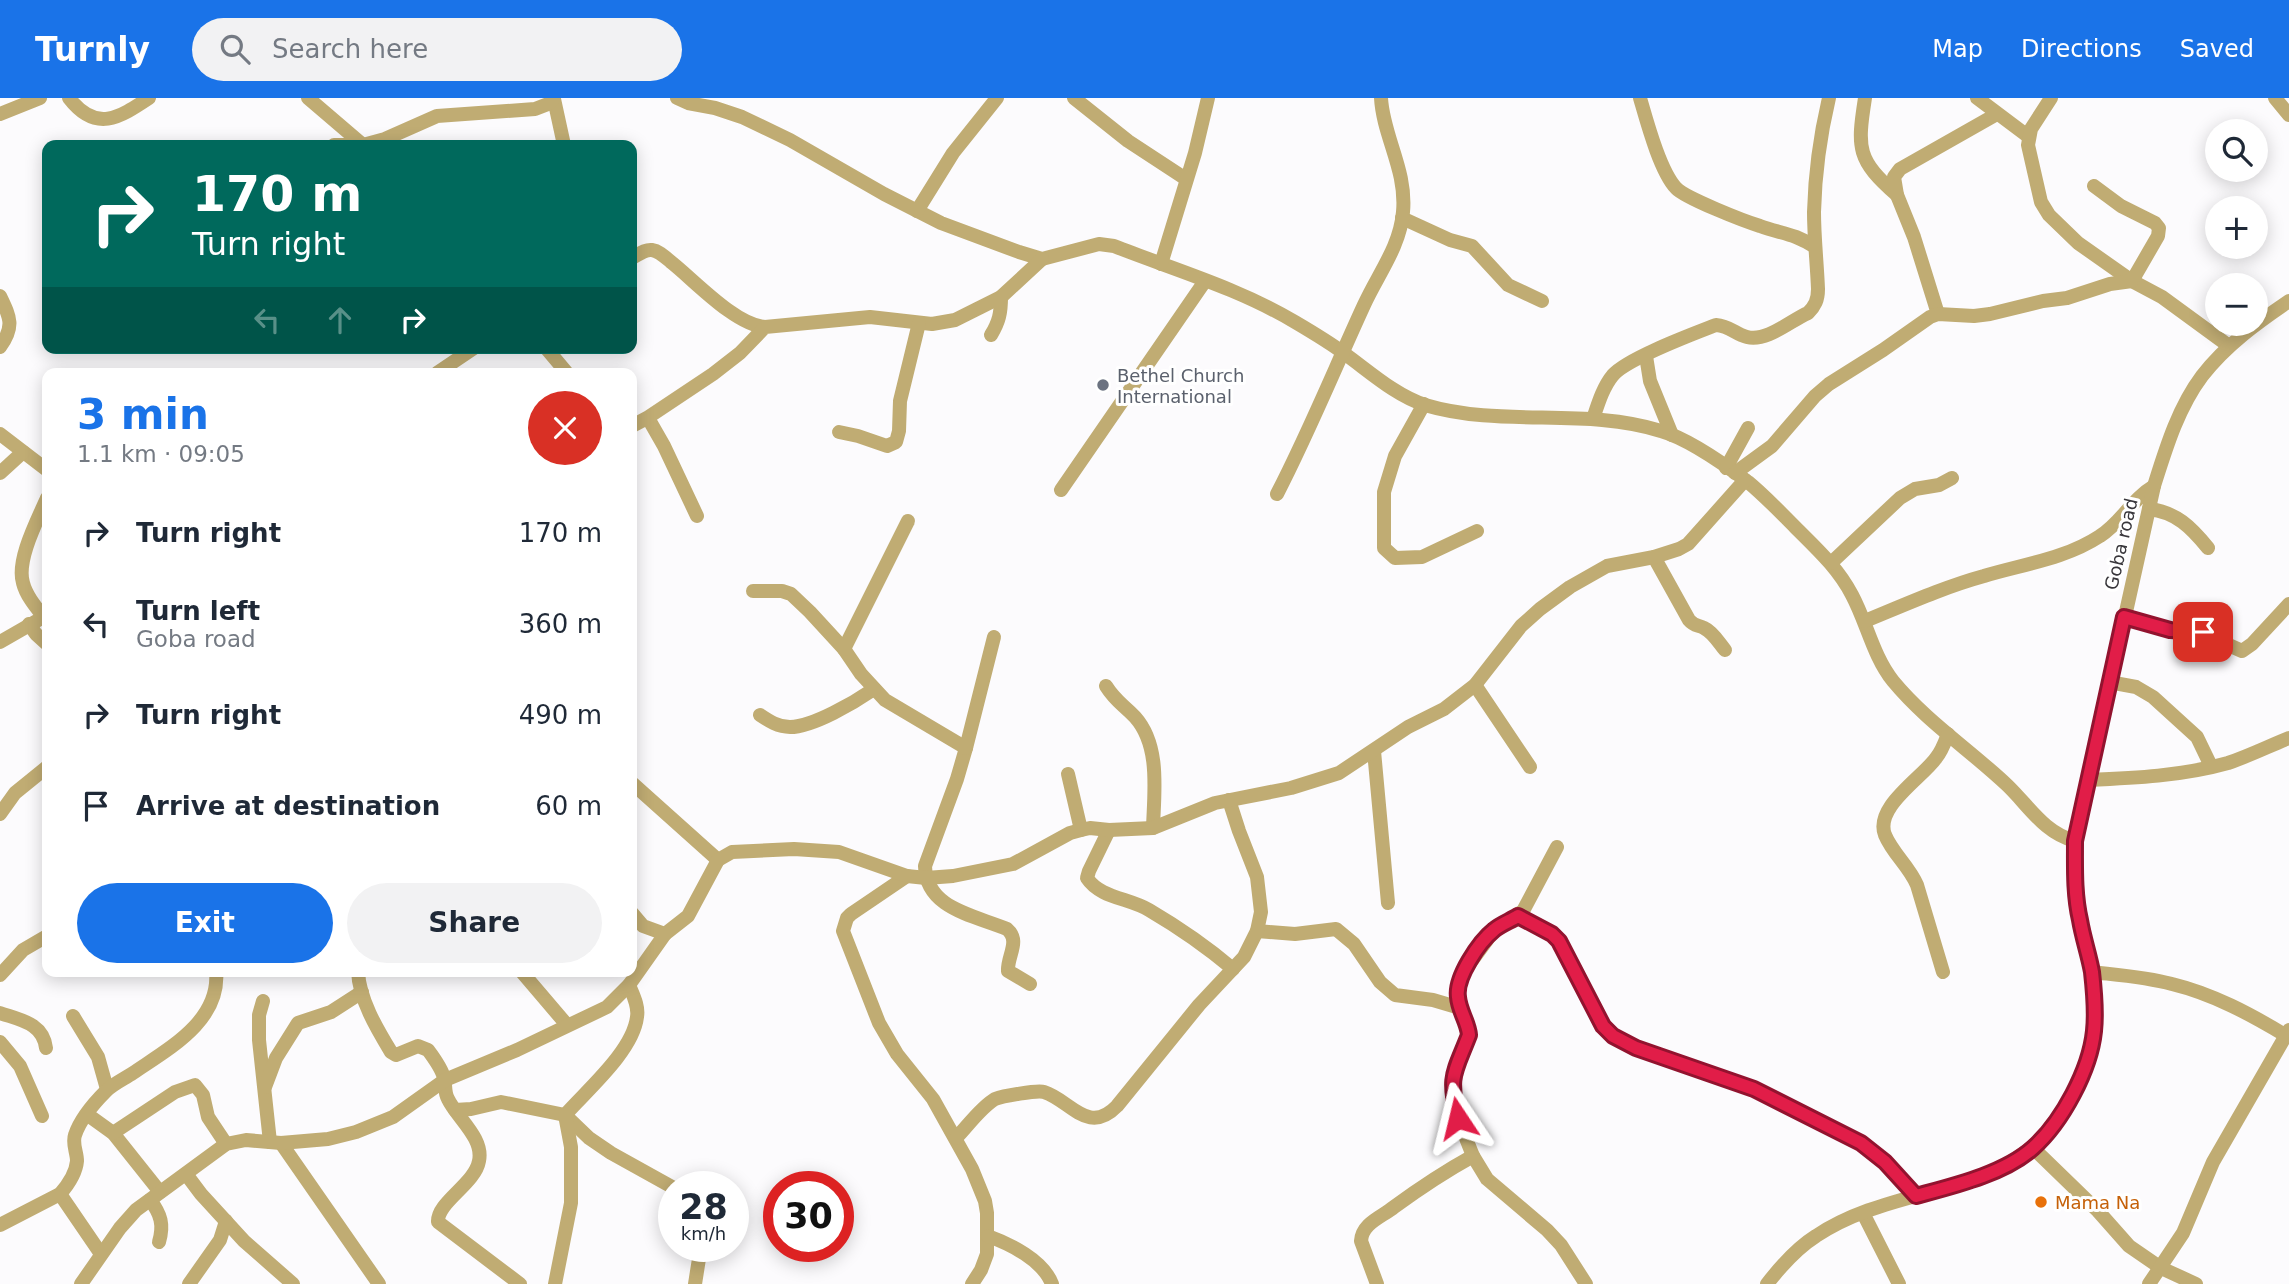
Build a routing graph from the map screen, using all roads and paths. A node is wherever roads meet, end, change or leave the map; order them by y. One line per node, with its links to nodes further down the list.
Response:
1 (40, 98): 18 (street)
2 (69, 98): 3 (street)
3 (149, 98)
4 (308, 98): 22 (street)
5 (554, 98): 23 (street); 24 (street)
6 (677, 98): 17 (street)
7 (997, 98): 28 (street)
8 (1074, 98): 25 (street)
9 (1208, 98): 25 (street)
10 (1381, 98): 29 (street)
11 (1640, 98): 30 (street)
12 (1829, 98): 30 (street)
13 (1865, 98): 27 (street)
14 (1977, 98): 19 (street)
15 (2275, 98): 20 (street)
16 (2048, 99): 21 (street)
17 (720, 103): 28 (street)
18 (0, 114)
19 (1997, 114): 21 (street); 27 (street)
20 (2289, 116)
21 (2029, 137): 35 (street)
22 (357, 140)
23 (380, 140)
24 (563, 140)
25 (1186, 179): 33 (street)
26 (2094, 186): 35 (street)
27 (1897, 195): 40 (street)
28 (917, 211): 32 (street)
29 (1402, 218): 39 (street); 46 (street)
30 (1815, 247): 49 (street)
31 (637, 256): 42 (street)
32 (1042, 259): 33 (street); 37 (street)
33 (1161, 264): 34 (street)
34 (1205, 281): 46 (street); 66 (street)
35 (2132, 281): 40 (street); 44 (street)
36 (0, 297): 45 (street)
37 (1001, 297): 41 (street); 43 (street)
38 (2289, 300): 44 (street, Goba road)
39 (1542, 301)
40 (1938, 314): 63 (street)
41 (919, 323): 42 (street); 57 (street)
42 (765, 327): 53 (street)
43 (991, 335)
44 (2229, 346): 65 (street, Goba road)
45 (0, 347)
46 (1343, 353): 52 (street); 67 (street)
47 (465, 354): 50 (street)
48 (551, 354): 51 (street)
49 (1646, 356): 54 (street); 59 (street)
50 (444, 368)
51 (563, 368)
52 (1424, 404): 54 (street); 72 (street)
53 (648, 418): 55 (street); 70 (street)
54 (1592, 419): 59 (street)
55 (637, 424)
56 (1748, 428): 63 (street)
57 (839, 432)
58 (0, 434): 60 (street)
59 (1672, 435): 63 (street)
60 (23, 452): 61 (street); 62 (street)
61 (42, 466)
62 (0, 472)
63 (1736, 474): 74 (street); 75 (street)
64 (1952, 478): 75 (street)
65 (2154, 486): 68 (street, Goba road); 80 (street)
66 (1061, 491)
67 (1277, 494)
68 (2149, 509): 73 (street); 78 (street, Goba road)
69 (42, 510): 79 (street)
70 (697, 516)
71 (908, 521): 84 (street)
72 (1477, 531)
73 (2208, 548)
74 (1654, 557): 85 (street); 88 (street)
75 (1831, 563): 80 (street)
76 (753, 591): 84 (street)
77 (2289, 604): 78 (street)
78 (2124, 617): 86 (street, Goba road)
79 (40, 618): 82 (street); 83 (street)
80 (1865, 621): 91 (street)
81 (994, 637): 93 (street)
82 (42, 639)
83 (0, 642)
84 (844, 649): 89 (street)
85 (1726, 650)
86 (2109, 682): 95 (street); 99 (street, Goba road)
87 (1105, 685): 103 (street)
88 (1475, 685): 94 (street); 96 (street)
89 (874, 689): 90 (street); 93 (street)
90 (760, 715)
91 (1948, 734): 106 (street); 118 (street)
92 (2289, 738): 95 (street)
93 (966, 748): 110 (street)
94 (1374, 751): 101 (street); 111 (street)
95 (2211, 766): 99 (street)
96 (1530, 767)
97 (42, 771): 102 (street)
98 (1068, 774): 104 (street)
99 (2087, 780): 106 (street, Goba road)
100 (637, 787): 108 (street)
101 (1229, 800): 103 (street); 114 (street)
102 (0, 814)
103 (1153, 828): 105 (street)
104 (1081, 830): 105 (street); 110 (street)
105 (1109, 830): 117 (street)
106 (2075, 841): 119 (street, Goba road)
107 (1557, 847): 112 (street)
108 (718, 860): 109 (street); 115 (street)
109 (907, 876): 110 (street); 145 (street)
110 (926, 878): 126 (street)
111 (1388, 903)
112 (1518, 916): 130 (street); 154 (street)
113 (637, 919): 115 (street)
114 (1257, 931): 117 (street); 130 (street)
115 (666, 934): 121 (street)
116 (42, 939): 120 (street)
117 (1233, 969): 145 (street)
118 (1943, 972)
119 (2092, 972): 134 (street); 148 (street, Goba road)
120 (1, 973)
121 (637, 974)
122 (217, 977): 139 (street)
123 (359, 977): 128 (street)
124 (526, 977): 133 (street)
125 (635, 977): 127 (street)
126 (1030, 984)
127 (629, 985): 133 (street); 142 (street)
128 (362, 992): 137 (street); 138 (street)
129 (263, 1002): 138 (street)
130 (1460, 1008): 149 (street)
131 (0, 1013): 136 (street)
132 (73, 1016): 139 (street)
133 (568, 1025): 137 (street)
134 (2287, 1032): 162 (street)
135 (0, 1042): 143 (street)
136 (46, 1048)
137 (445, 1080): 140 (street); 146 (street)
138 (265, 1087): 146 (street)
139 (107, 1090): 141 (street)
140 (455, 1110): 142 (street); 169 (street)
141 (88, 1115): 144 (street); 152 (street)
142 (565, 1115): 151 (street); 170 (street)
143 (42, 1116)
144 (113, 1133): 147 (street); 153 (street)
145 (956, 1138): 158 (street)
146 (276, 1143): 147 (street); 168 (street)
147 (226, 1144): 150 (street)
148 (2033, 1148): 154 (street, Goba road); 162 (street)
149 (1473, 1156): 174 (street); 175 (street)
150 (186, 1174): 153 (street); 156 (street)
151 (658, 1179)
152 (60, 1194): 157 (street); 160 (street)
153 (155, 1196): 159 (street); 160 (street)
154 (1916, 1196): 155 (street, Goba road)
155 (1863, 1213): 176 (street, Goba road); 177 (street)
156 (226, 1220): 166 (street); 167 (street)
157 (0, 1225)
158 (988, 1236): 172 (street); 173 (street)
159 (159, 1242)
160 (101, 1254): 163 (street)
161 (698, 1262): 171 (street)
162 (2161, 1268): 178 (street); 179 (street)
163 (92, 1269): 164 (street); 165 (street)
164 (80, 1284)
165 (101, 1284)
166 (189, 1284)
167 (293, 1284)
168 (379, 1284)
169 (520, 1284)
170 (555, 1284)
171 (695, 1284)
172 (972, 1284)
173 (1052, 1284)
174 (1377, 1284)
175 (1586, 1284)
176 (1767, 1284)
177 (1899, 1284)
178 (2149, 1284)
179 (2196, 1284)

